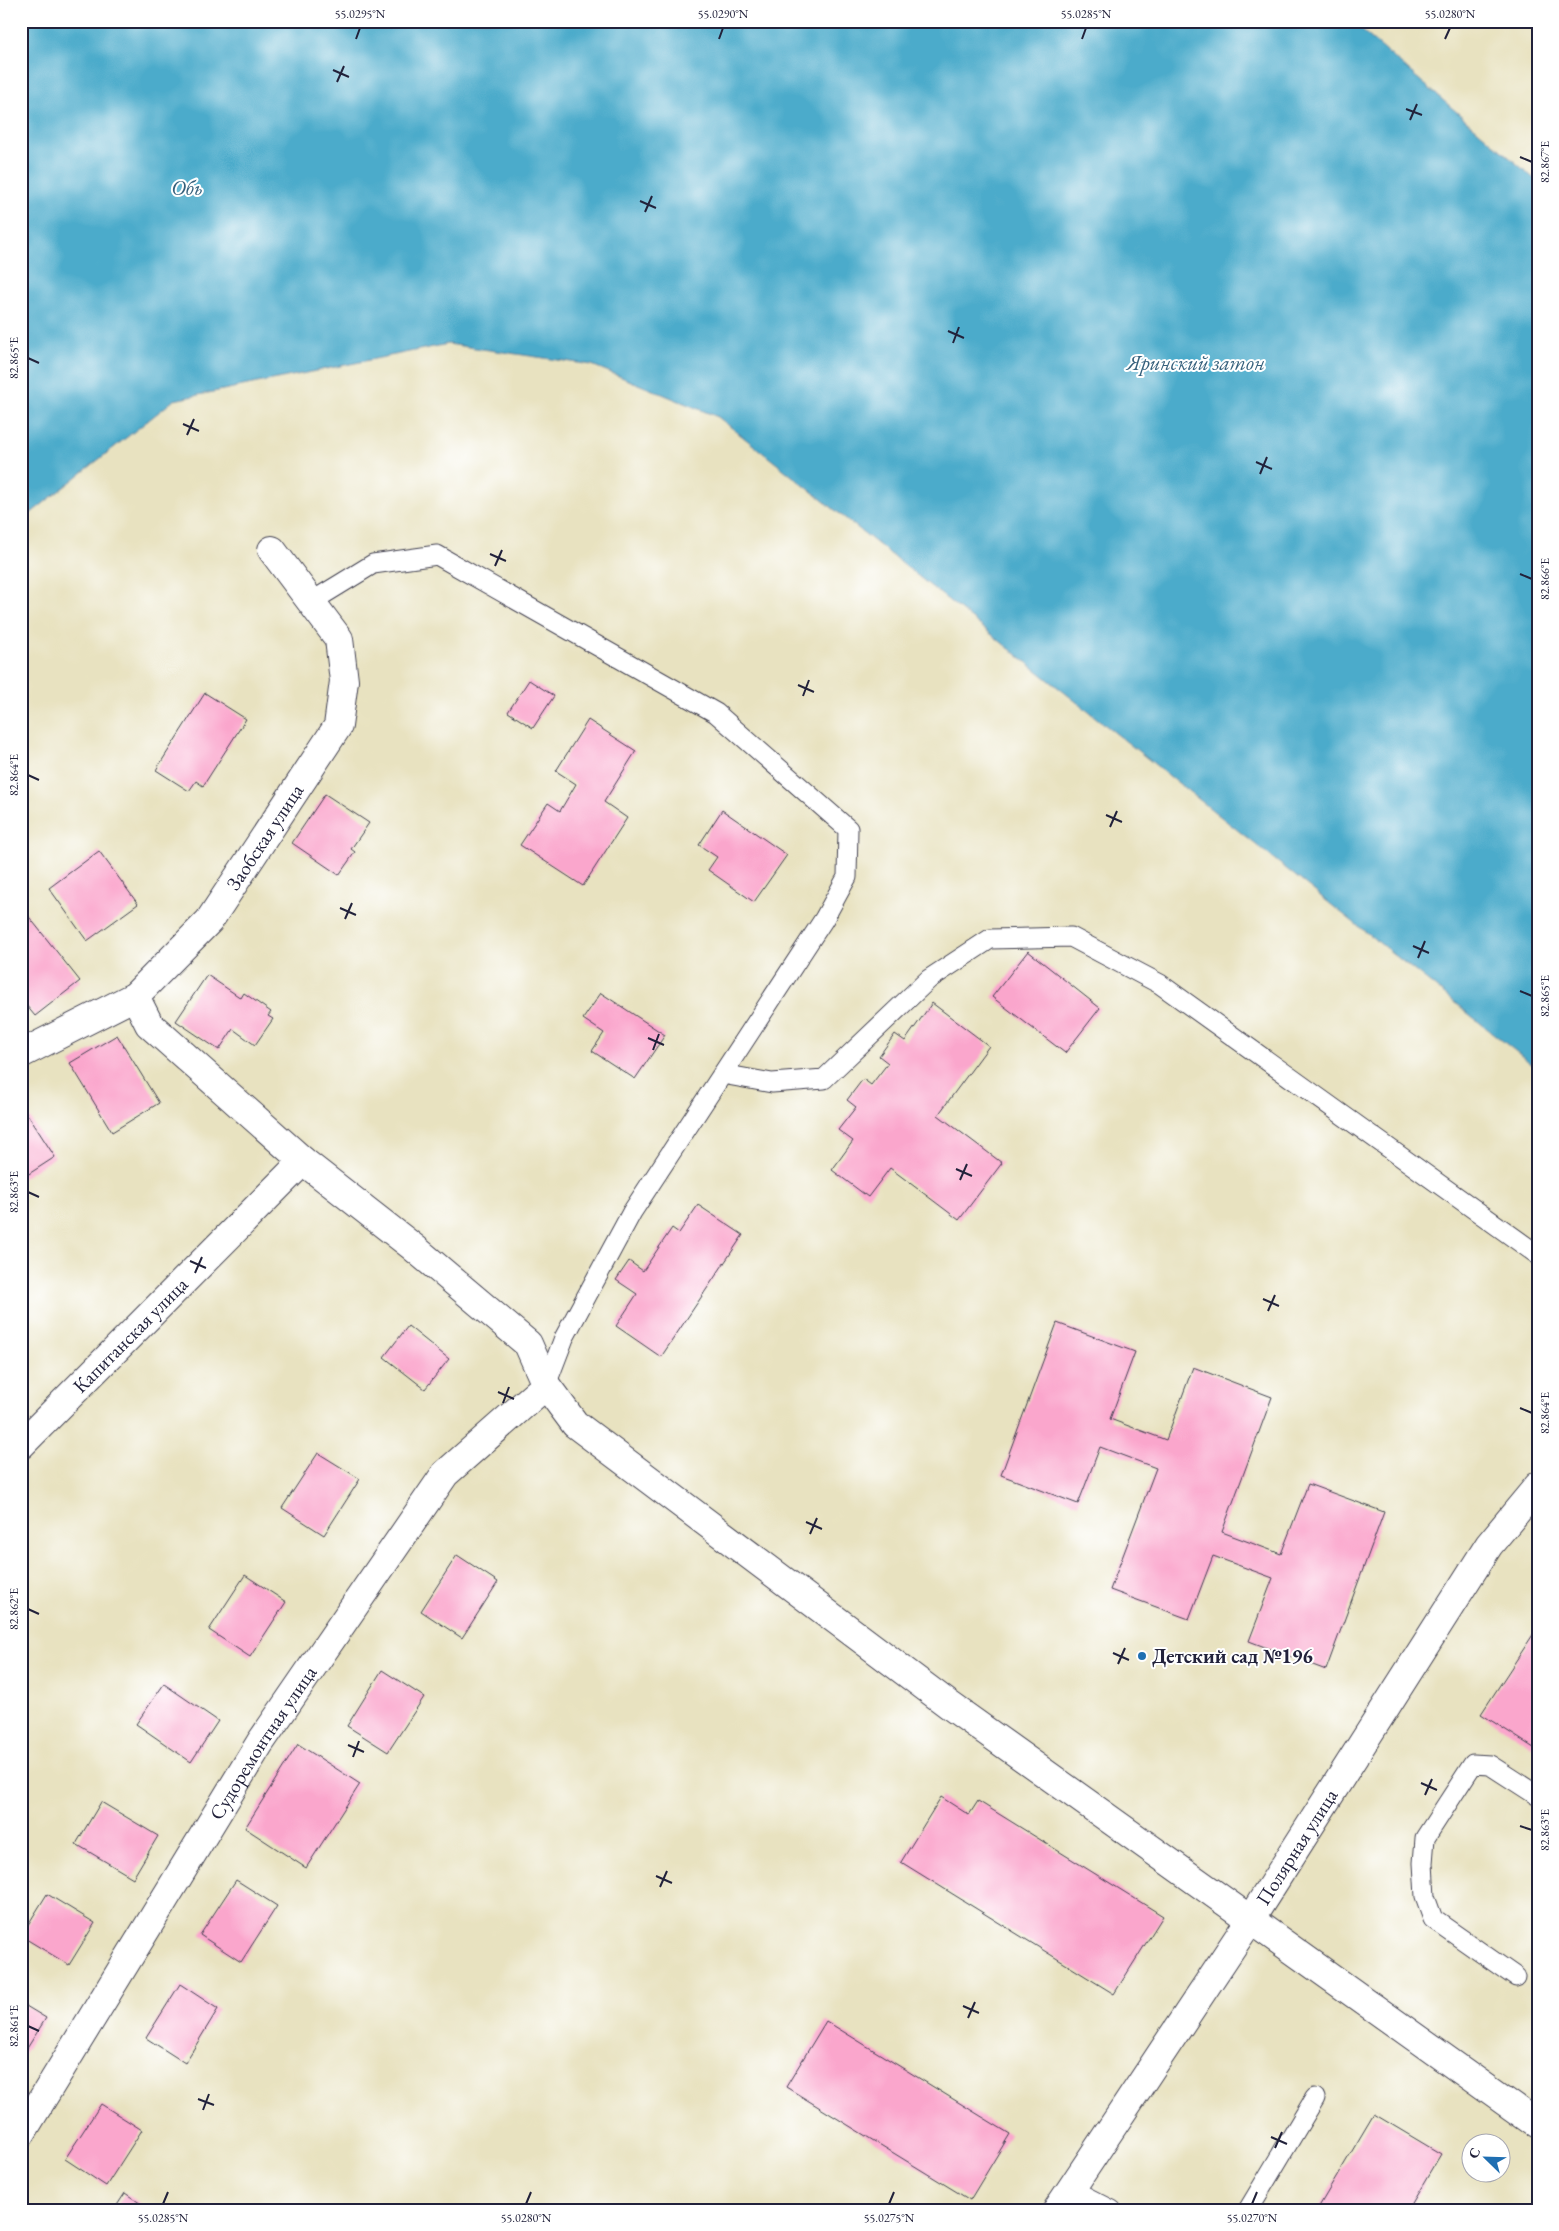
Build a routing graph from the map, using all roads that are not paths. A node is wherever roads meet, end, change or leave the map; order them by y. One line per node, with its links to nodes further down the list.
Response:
1 (272, 550): 2 (street, Заобская улица)
2 (311, 602): 3 (street, Заобская улица); 5 (lane)
3 (135, 996): 4 (street, Заобская улица); 6 (street)
4 (21, 1054)
5 (722, 1074): 7 (lane); 8 (lane)
6 (302, 1161): 8 (street); 9 (street, Капитанская улица)
7 (1538, 1255)
8 (546, 1385): 12 (street); 16 (street, Судоремонтная улица)
9 (21, 1445)
10 (1538, 1486): 12 (street, Полярная улица)
11 (1538, 1796): 13 (lane)
12 (1250, 1920): 15 (street); 17 (street, Полярная улица)
13 (1516, 1976)
14 (1315, 2098): 19 (lane)
15 (1538, 2125)
16 (21, 2134)
17 (1064, 2199): 18 (lane)
18 (1112, 2210)
19 (1248, 2210)

